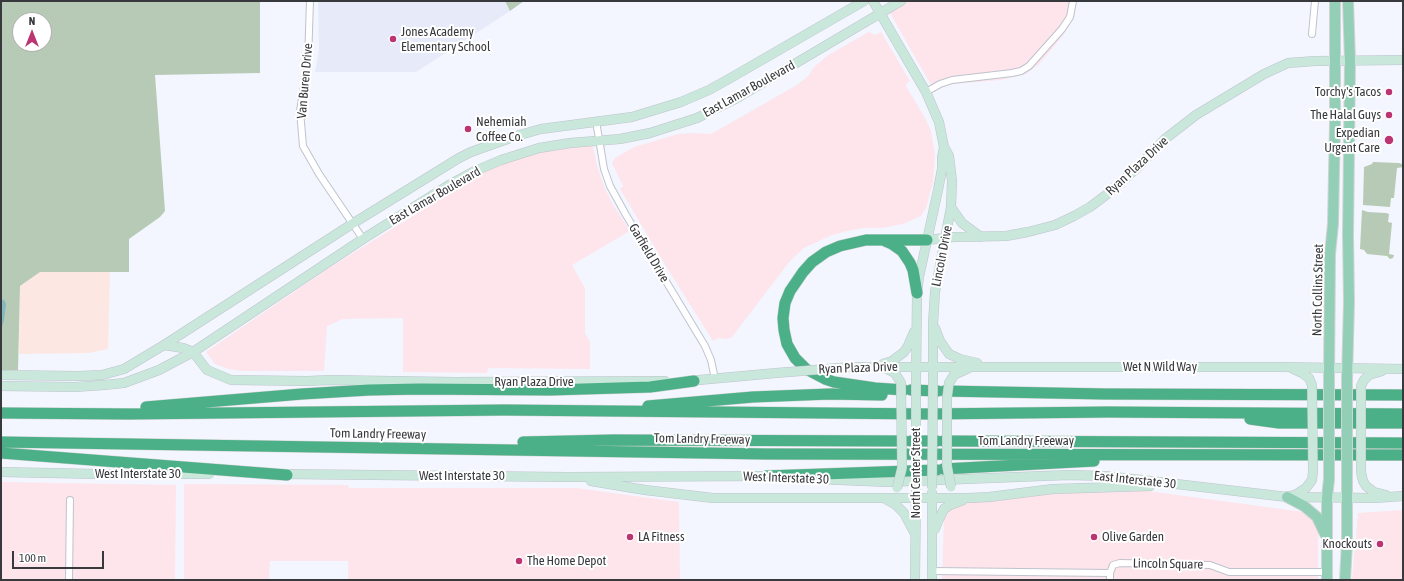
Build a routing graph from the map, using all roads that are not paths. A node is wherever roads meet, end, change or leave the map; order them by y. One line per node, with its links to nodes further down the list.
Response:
1 (310, 1): 19 (street, Van Buren Drive)
2 (864, 1): 15 (main road, East Lamar Boulevard)
3 (873, 1): 9 (main road, Lincoln Drive)
4 (900, 1): 9 (main road, East Lamar Boulevard)
5 (1073, 1): 14 (street)
6 (1315, 1): 10 (street)
7 (1335, 1): 12 (main road, North Collins Street)
8 (1348, 1): 13 (main road)
9 (880, 13): 14 (main road, Lincoln Drive); 16 (main road, East Lamar Boulevard)
10 (1312, 34)
11 (1403, 60): 13 (main road)
12 (1335, 61): 13 (main road); 20 (main road, Ryan Plaza Drive); 36 (main road, North Collins Street)
13 (1350, 61): 37 (main road)
14 (926, 92): 17 (main road, Lincoln Drive)
15 (596, 121): 16 (street, Garfield Drive); 19 (main road, East Lamar Boulevard)
16 (600, 141): 22 (main road, East Lamar Boulevard); 40 (street, Garfield Drive)
17 (944, 147): 18 (main road, Lincoln Drive); 24 (main road, Lincoln Drive)
18 (951, 207): 20 (main road); 21 (main road, Lincoln Drive)
19 (352, 224): 22 (street, Van Buren Drive); 28 (main road, East Lamar Boulevard)
20 (981, 237): 21 (main road, Ryan Plaza Drive)
21 (945, 238): 24 (main road, Ryan Plaza Drive); 26 (main road, Lincoln Drive)
22 (363, 239): 29 (main road, East Lamar Boulevard)
23 (883, 240): 24 (highway); 25 (highway); 43 (highway)
24 (927, 240): 25 (main road, Lincoln Drive)
25 (917, 293): 27 (main road, Lincoln Drive)
26 (933, 324): 32 (main road, Lincoln Drive); 34 (main road)
27 (916, 325): 30 (main road); 31 (main road, Lincoln Drive)
28 (164, 345): 29 (main road); 39 (main road, East Lamar Boulevard)
29 (193, 352): 41 (main road, Ryan Plaza Drive); 42 (main road, East Lamar Boulevard)
30 (878, 366): 31 (main road, Ryan Plaza Drive); 40 (main road, Ryan Plaza Drive, bridge); 43 (main road)
31 (916, 367): 32 (main road, Wet N Wild Way); 43 (main road, North Center Street)
32 (933, 367): 33 (main road, Wet N Wild Way); 44 (main road, North Center Street)
33 (972, 367): 34 (main road, Wet N Wild Way); 44 (main road)
34 (990, 367): 35 (main road, Wet N Wild Way)
35 (1280, 367): 36 (main road, Wet N Wild Way); 69 (main road, bridge)
36 (1330, 367): 37 (main road, Wet N Wild Way); 73 (main road, North Collins Street, bridge)
37 (1348, 367): 38 (main road, Wet N Wild Way); 74 (main road, bridge)
38 (1398, 368): 70 (main road, bridge)
39 (1, 375)
40 (715, 379): 41 (main road, Ryan Plaza Drive)
41 (694, 381): 50 (highway)
42 (1, 386)
43 (908, 389): 44 (highway); 48 (highway); 66 (main road, North Center Street, bridge); 68 (main road, bridge)
44 (941, 390): 46 (highway); 71 (main road, North Center Street, bridge); 72 (main road, bridge)
45 (1403, 390): 46 (highway)
46 (1340, 395): 47 (highway)
47 (1403, 395)
48 (593, 411): 50 (highway, Tom Landry Freeway); 51 (highway, Tom Landry Freeway)
49 (1, 413): 50 (highway, Tom Landry Freeway)
50 (71, 413)
51 (1226, 413): 52 (highway, Tom Landry Freeway); 53 (highway)
52 (1403, 414)
53 (1403, 423)
54 (1, 442): 56 (highway, Tom Landry Freeway)
55 (1403, 443): 56 (highway)
56 (439, 449): 58 (highway, Tom Landry Freeway)
57 (1, 453): 61 (highway)
58 (1239, 454): 59 (highway, Tom Landry Freeway); 62 (highway)
59 (1403, 455)
60 (1, 472): 61 (main road, West Interstate 30)
61 (287, 475): 63 (main road, West Interstate 30)
62 (766, 476): 63 (main road, West Interstate 30); 64 (main road, West Interstate 30)
63 (567, 477): 68 (main road)
64 (923, 480): 65 (main road, East Interstate 30)
65 (1186, 485): 69 (main road, East Interstate 30); 72 (main road)
66 (916, 493): 68 (main road); 71 (main road); 76 (main road, North Center Street)
67 (1403, 496): 70 (main road, East Interstate 30)
68 (882, 497): 76 (main road)
69 (1287, 497): 73 (main road, East Interstate 30); 77 (main road)
70 (1393, 497): 74 (main road, East Interstate 30)
71 (932, 498): 72 (main road); 78 (main road, North Center Street)
72 (965, 498): 78 (main road)
73 (1327, 498): 74 (main road, East Interstate 30); 77 (main road, North Collins Street)
74 (1347, 498): 85 (main road)
75 (70, 500): 82 (street)
76 (916, 534): 83 (main road, North Center Street)
77 (1326, 537): 81 (main road, North Collins Street)
78 (932, 540): 80 (main road, North Center Street)
79 (1110, 573): 80 (street); 81 (street, Lincoln Square); 84 (street)
80 (932, 575)
81 (1326, 576)
82 (69, 580)
83 (915, 580)
84 (1110, 580)
85 (1345, 580)

